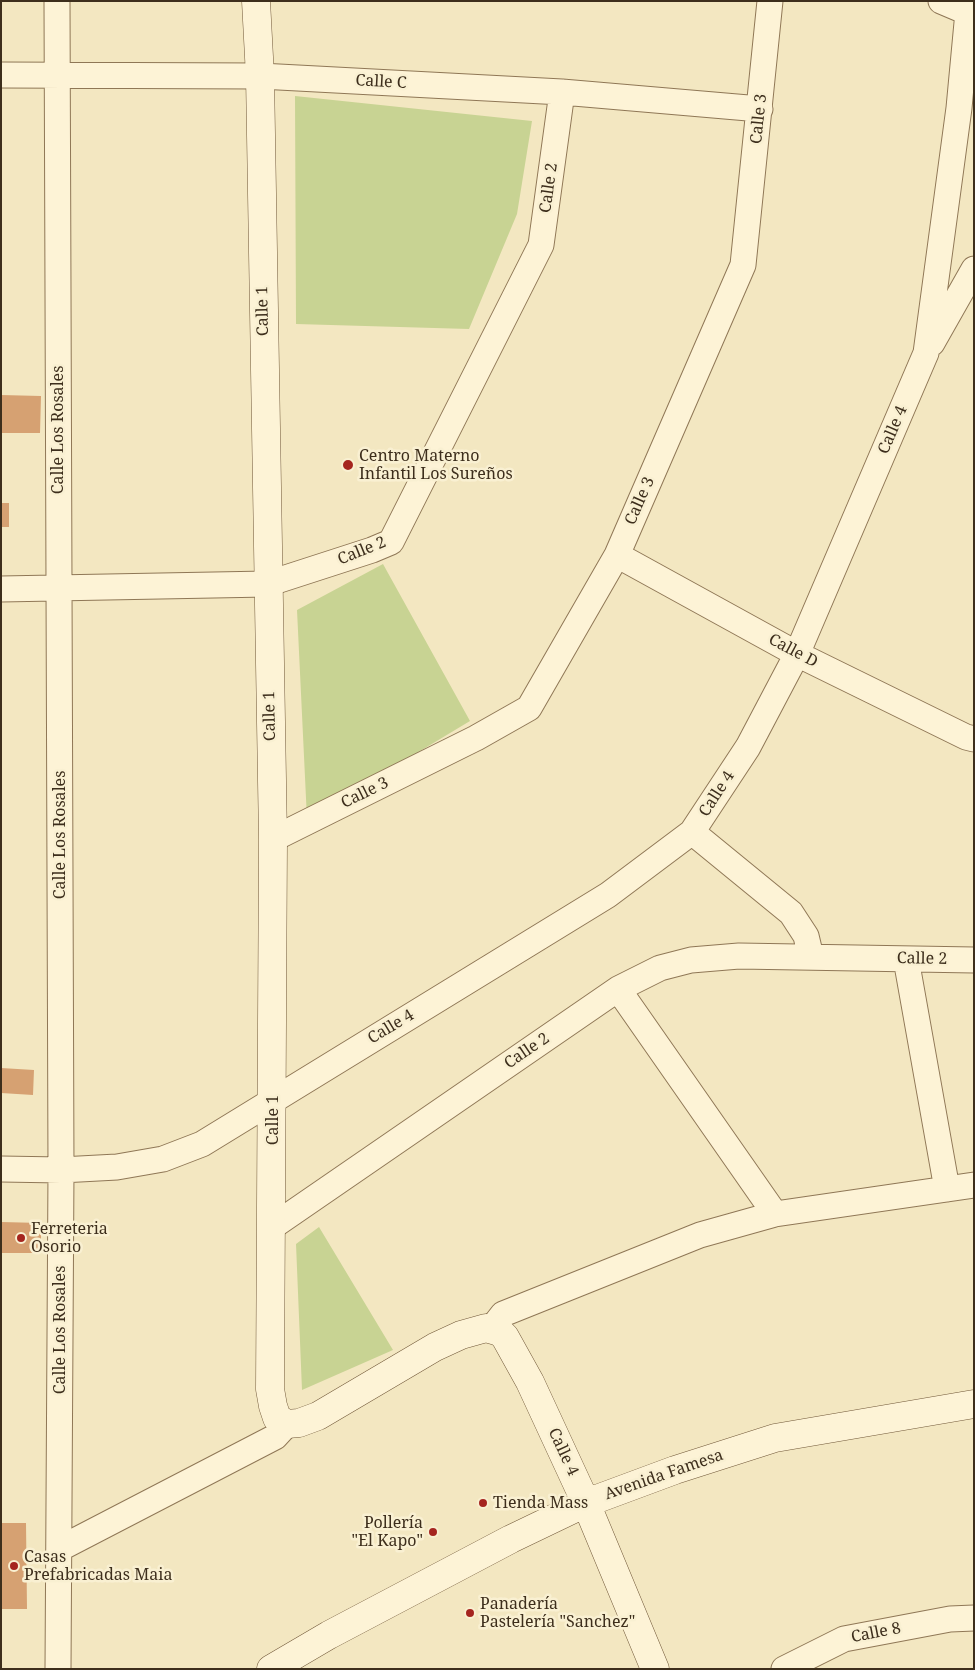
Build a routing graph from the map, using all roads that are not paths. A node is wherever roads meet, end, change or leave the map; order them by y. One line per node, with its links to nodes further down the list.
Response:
1 (56, 1): 6 (street, Calle Los Rosales)
2 (256, 1): 8 (street, Calle 1)
3 (770, 1): 10 (street, Calle 3)
4 (942, 1): 5 (street)
5 (971, 14): 12 (street, Calle 4)
6 (56, 74): 7 (street, Calle C); 8 (street, Calle C); 15 (street, Calle Los Rosales)
7 (1, 75)
8 (260, 76): 9 (street, Calle C); 14 (street, Calle 1)
9 (562, 92): 10 (street, Calle C); 14 (street, Calle 2)
10 (760, 109): 13 (street, Calle 3)
11 (974, 269): 12 (street)
12 (926, 354): 17 (street, Calle 4)
13 (617, 554): 17 (street, Calle D); 20 (street, Calle 3)
14 (267, 584): 15 (street, Calle 2); 20 (street, Calle 1)
15 (59, 588): 16 (street, Calle 2); 27 (street, Calle Los Rosales)
16 (1, 589)
17 (797, 654): 18 (street, Calle D); 19 (street, Calle 4)
18 (971, 733)
19 (692, 832): 21 (street); 25 (street, Calle 4)
20 (273, 839): 25 (street, Calle 1)
21 (810, 957): 22 (street, Calle 2); 24 (street, Calle 2)
22 (906, 959): 23 (street, Calle 2); 29 (street)
23 (974, 960)
24 (618, 989): 30 (street); 31 (street, Calle 2)
25 (273, 1098): 27 (street, Calle 4); 31 (street, Calle 1)
26 (1, 1169): 27 (street, Calle 4)
27 (61, 1170): 36 (street, Calle Los Rosales)
28 (974, 1186): 29 (street)
29 (947, 1189): 30 (street)
30 (775, 1214): 32 (street)
31 (272, 1227): 34 (street, Calle 1)
32 (492, 1328): 34 (street); 35 (street, Calle 4)
33 (974, 1404): 35 (street, Avenida Famesa)
34 (287, 1424): 36 (street)
35 (586, 1503): 39 (street, Avenida Famesa); 40 (street, Calle 4)
36 (58, 1549): 38 (street, Calle Los Rosales)
37 (974, 1618): 41 (street, Calle 8)
38 (58, 1669)
39 (271, 1669)
40 (655, 1669)
41 (784, 1669)

